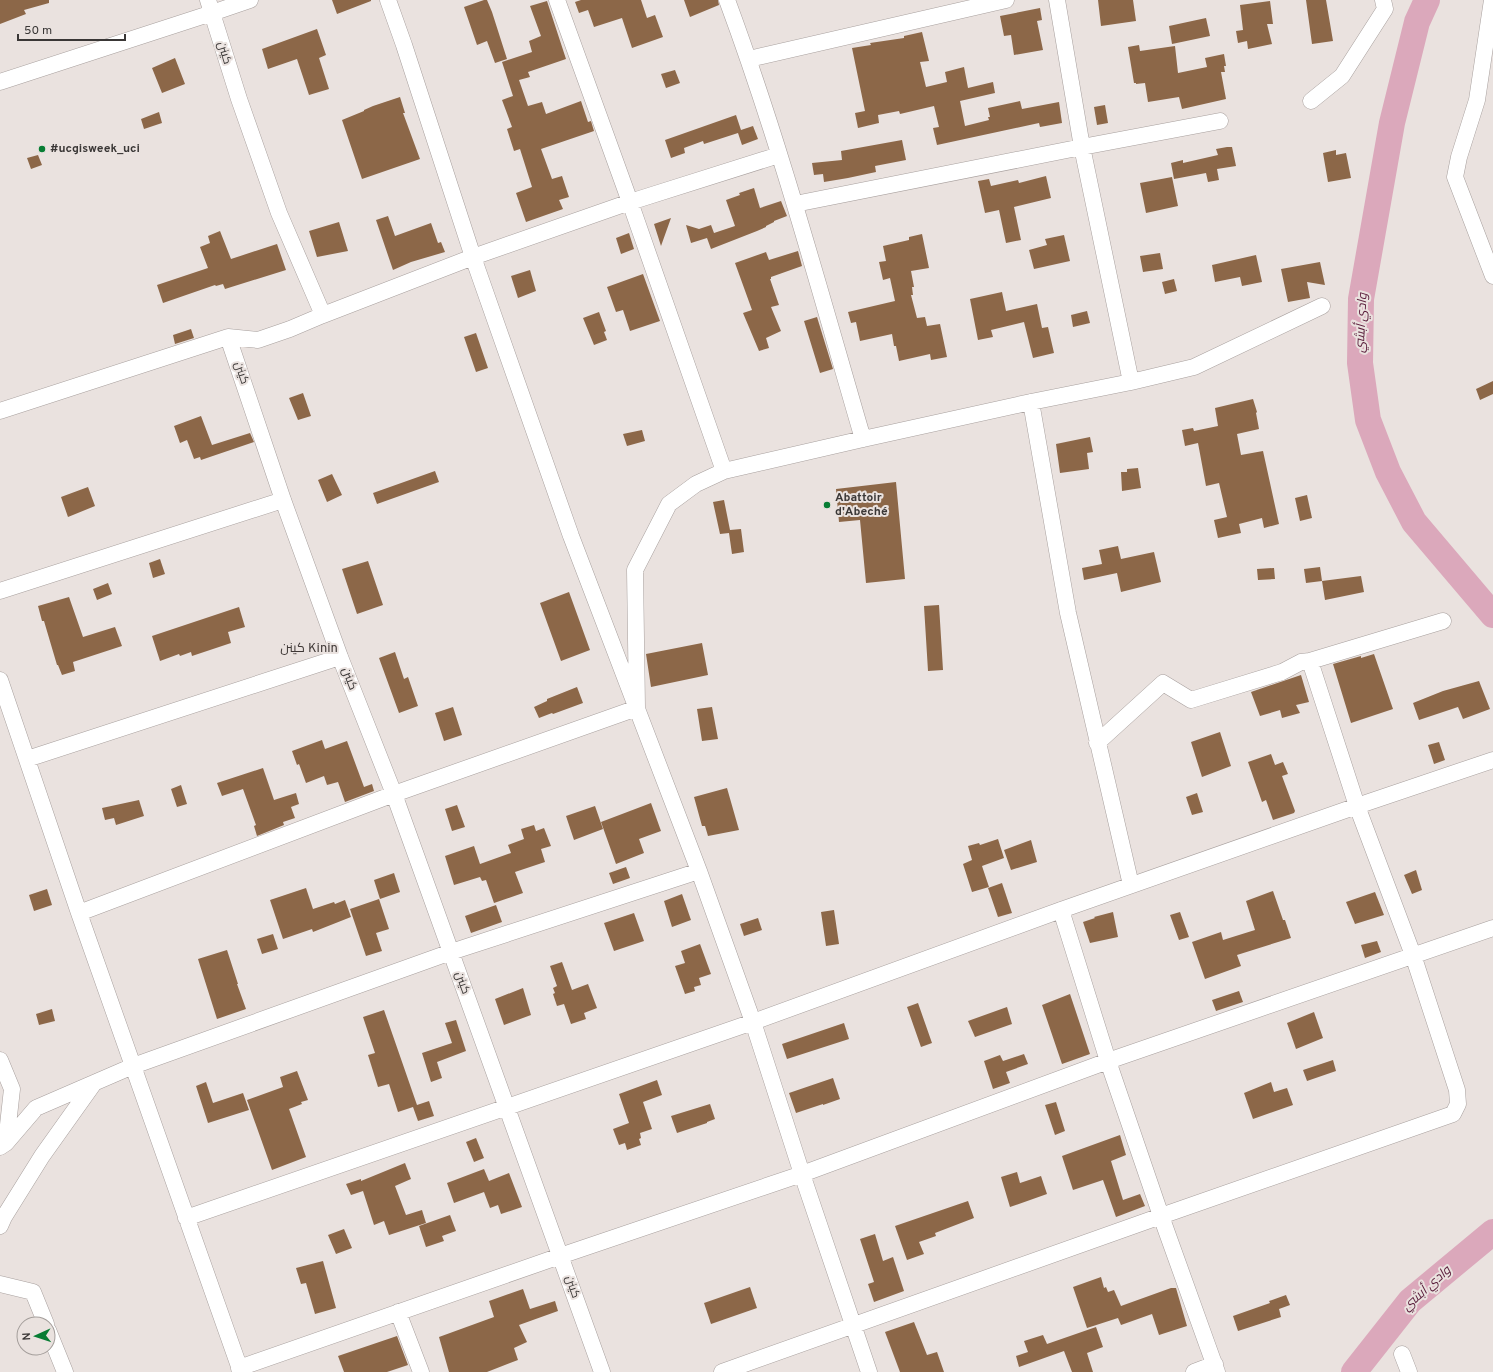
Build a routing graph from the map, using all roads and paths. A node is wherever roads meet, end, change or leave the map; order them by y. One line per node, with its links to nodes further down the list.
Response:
1 (250, 0): 9 (street)
2 (388, 0): 18 (street)
3 (557, 0): 16 (street)
4 (727, 0): 10 (street)
5 (1006, 0): 10 (street)
6 (1057, 0): 14 (street)
7 (1383, 0): 12 (street)
8 (1492, 0): 19 (street)
9 (210, 6): 11 (street); 21 (street, كينن)
10 (749, 59): 15 (street)
11 (0, 82)
12 (1311, 102)
13 (1220, 121): 14 (street)
14 (1082, 146): 17 (street); 23 (street)
15 (779, 155): 16 (street); 17 (street)
16 (630, 202): 18 (street); 27 (street)
17 (795, 204): 26 (street)
18 (473, 257): 21 (street); 34 (street)
19 (1493, 276)
20 (1322, 306): 23 (street)
21 (323, 315): 22 (street)
22 (228, 337): 25 (street); 28 (street, كينن)
23 (1131, 382): 24 (street)
24 (1032, 402): 26 (street); 35 (street)
25 (0, 411)
26 (863, 439): 27 (street)
27 (724, 471): 34 (street)
28 (283, 500): 29 (street); 31 (street, كينن)
29 (0, 591)
30 (1443, 622): 32 (street)
31 (340, 657): 36 (street); 38 (street, كينن)
32 (1310, 661): 35 (street); 39 (street)
33 (0, 680): 36 (street)
34 (637, 708): 38 (street); 40 (street)
35 (1097, 743): 41 (street)
36 (27, 759): 43 (street)
37 (1493, 760): 39 (street)
38 (394, 794): 43 (street); 45 (street, كينن)
39 (1357, 806): 41 (street); 46 (street)
40 (699, 871): 45 (street); 47 (street)
41 (1131, 885): 42 (street)
42 (1061, 910): 47 (street); 49 (street)
43 (79, 913): 50 (street)
44 (1493, 928): 46 (street)
45 (450, 952): 50 (street); 52 (street, كينن)
46 (1413, 955): 49 (street); 55 (street)
47 (753, 1022): 52 (street); 54 (street)
48 (0, 1060): 53 (street)
49 (1108, 1061): 54 (street); 55 (street)
50 (133, 1066): 51 (street); 56 (street)
51 (94, 1083): 53 (street); 57 (street)
52 (506, 1108): 56 (street); 58 (street, كينن)
53 (3, 1145)
54 (802, 1174): 58 (street); 62 (street)
55 (1161, 1216): 62 (street); 65 (street)
56 (186, 1218): 66 (street)
57 (0, 1226)
58 (560, 1256): 60 (street); 69 (street, كينن)
59 (0, 1284): 61 (street)
60 (398, 1312): 66 (street); 68 (street)
61 (43, 1316)
62 (853, 1326): 70 (street); 71 (street)
63 (56, 1350): 67 (street)
64 (1402, 1354): 73 (street)
65 (1216, 1368): 72 (street)
66 (240, 1370)
67 (65, 1372)
68 (421, 1372)
69 (602, 1372)
70 (722, 1372)
71 (869, 1372)
72 (1194, 1372)
73 (1409, 1372)

